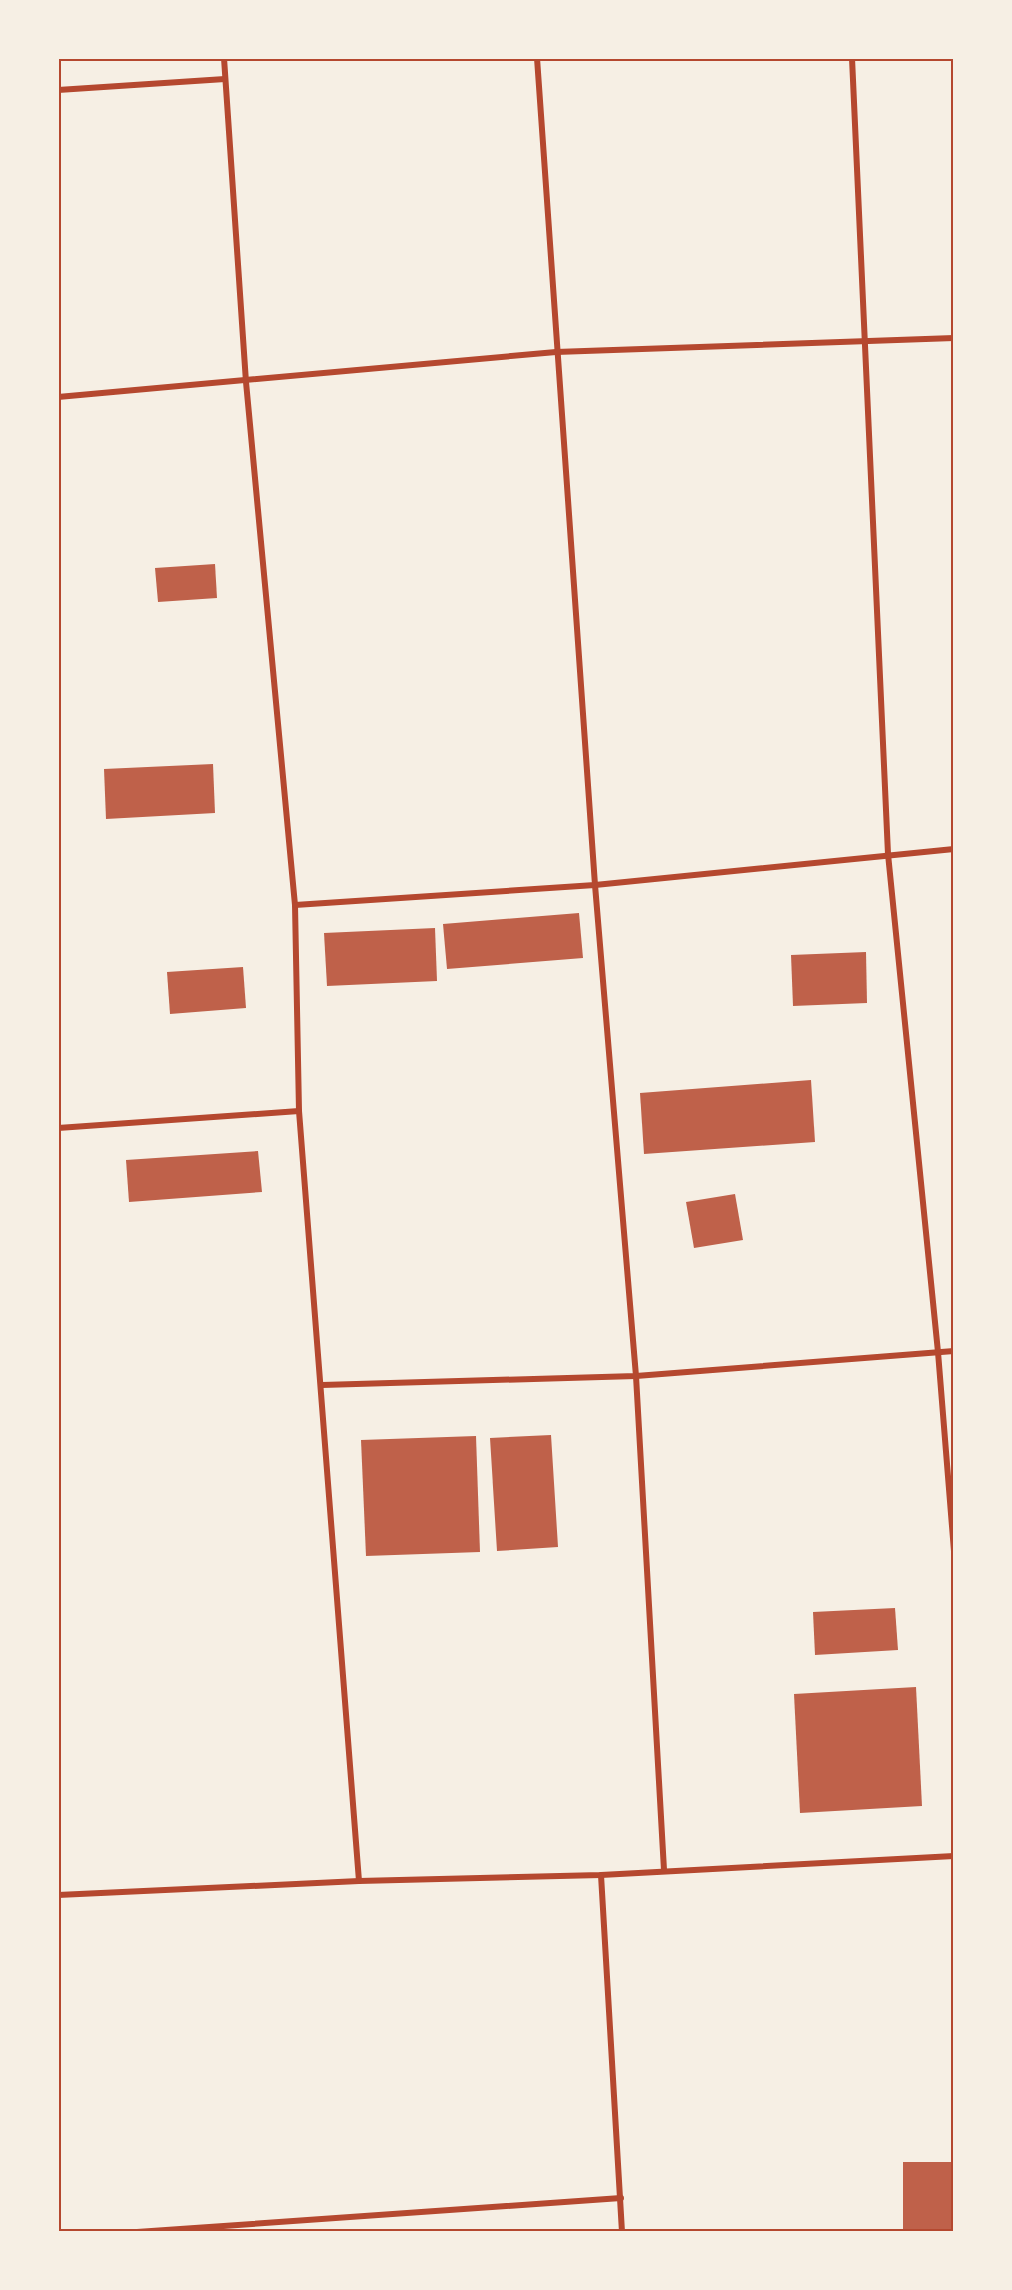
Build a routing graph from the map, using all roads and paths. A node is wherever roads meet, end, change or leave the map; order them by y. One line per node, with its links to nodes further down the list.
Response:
1 (224, 58): 4 (street)
2 (537, 58): 8 (street)
3 (852, 58): 7 (street)
4 (225, 79): 5 (street); 9 (street)
5 (58, 90)
6 (954, 338): 7 (street)
7 (866, 343): 8 (street); 12 (street)
8 (556, 352): 9 (street); 13 (street)
9 (246, 382): 10 (street); 14 (street)
10 (58, 397)
11 (954, 849): 12 (street)
12 (888, 854): 13 (street); 18 (street)
13 (595, 885): 14 (street); 19 (street)
14 (295, 905): 15 (street)
15 (299, 1111): 16 (street); 20 (street)
16 (58, 1128)
17 (954, 1351): 18 (street)
18 (938, 1352): 19 (street); 21 (street)
19 (636, 1376): 20 (street); 23 (street)
20 (322, 1385): 25 (street)
21 (954, 1551)
22 (954, 1856): 23 (street)
23 (664, 1870): 24 (street)
24 (601, 1875): 25 (street); 27 (street)
25 (359, 1881): 26 (street)
26 (58, 1894)
27 (621, 2198): 28 (street); 29 (street)
28 (137, 2232)
29 (622, 2232)

